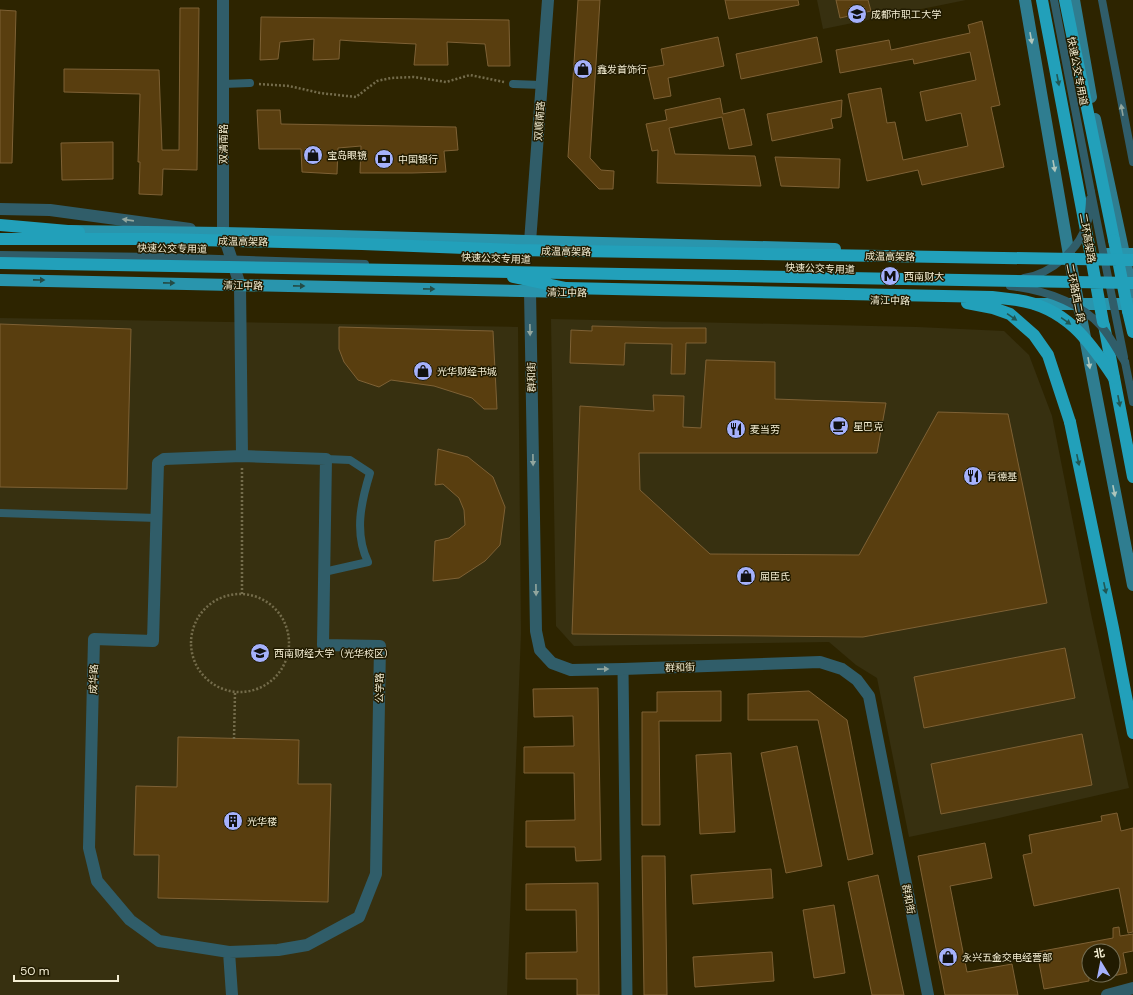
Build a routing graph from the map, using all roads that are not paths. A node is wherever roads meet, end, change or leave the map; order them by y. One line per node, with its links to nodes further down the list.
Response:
1 (223, 0): 10 (street, 双清南路)
2 (548, 0): 12 (street, 双顺南路)
3 (1025, 0): 23 (main road, 二环路西二段, one-way to 23)
4 (1042, 0): 38 (highway, 二环高架路, one-way to 38, bridge)
5 (1054, 0): 14 (lane, 快速公交专用道)
6 (1065, 0): 34 (highway, bridge)
7 (1074, 0): 24 (main road)
8 (1102, 0): 13 (lane, one-way to 8)
9 (250, 83): 10 (lane)
10 (223, 84): 18 (street, 双清南路)
11 (513, 84): 12 (lane)
12 (542, 85): 21 (street, 双顺南路)
13 (1133, 162)
14 (1091, 192): 29 (lane, 快速公交专用道, bridge); 37 (lane, 快速公交专用道, bridge)
15 (0, 209): 18 (street, one-way to 15)
16 (0, 225): 20 (highway, bridge)
17 (0, 230): 18 (main road)
18 (222, 233): 21 (main road); 30 (street, 双清南路)
19 (0, 238): 20 (highway, 成温高架路, bridge)
20 (160, 239): 24 (highway, 成温高架路, bridge)
21 (530, 242): 23 (main road)
22 (0, 255): 29 (lane, 快速公交专用道, bridge)
23 (1069, 255): 24 (main road); 33 (main road, 二环路西二段)
24 (1130, 256): 34 (main road)
25 (0, 263): 26 (highway, bridge)
26 (486, 271): 28 (highway, bridge); 32 (highway, bridge)
27 (0, 280): 30 (main road, 清江中路, one-way to 30)
28 (1133, 282)
29 (991, 283): 37 (lane, 快速公交专用道, bridge)
30 (240, 285): 31 (main road, 清江中路, one-way to 31); 40 (street, 双清南路)
31 (530, 291): 33 (main road, 清江中路); 47 (street, 群和街, one-way to 47)
32 (934, 297): 38 (highway, one-way to 38, bridge); 48 (highway, one-way to 48, bridge)
33 (1079, 305): 34 (main road, 清江中路); 46 (main road, 二环路西二段, one-way to 46)
34 (1132, 306): 35 (highway); 36 (highway)
35 (1133, 324)
36 (1133, 332)
37 (1125, 362): 39 (lane, 快速公交专用道)
38 (1114, 378): 42 (highway, 二环高架路, one-way to 42)
39 (1133, 402)
40 (242, 456): 41 (street); 44 (street, 成华路)
41 (326, 459): 45 (street, 公学路); 45 (lane)
42 (1133, 477)
43 (0, 513): 44 (lane)
44 (156, 518): 49 (street, 成华路)
45 (324, 572): 49 (street, 公学路)
46 (1133, 585)
47 (623, 669): 52 (street); 53 (street, 群和街)
48 (1133, 733)
49 (229, 952): 51 (street)
50 (1133, 988): 54 (street)
51 (232, 995)
52 (627, 995)
53 (928, 995)
54 (1107, 995)

